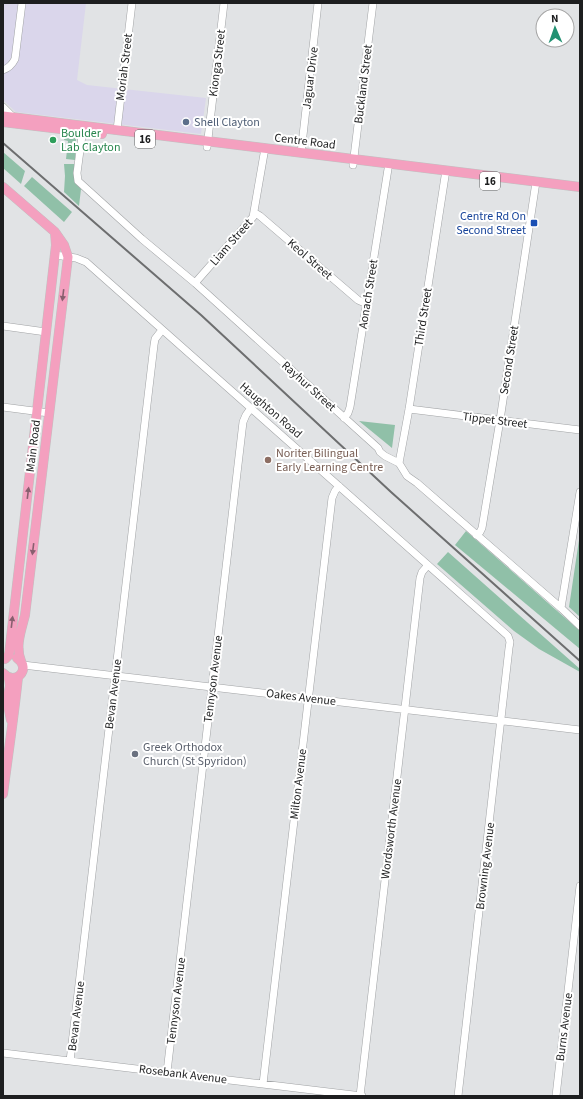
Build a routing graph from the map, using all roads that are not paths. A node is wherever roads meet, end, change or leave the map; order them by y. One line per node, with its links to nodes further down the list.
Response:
1 (22, 3): 6 (street)
2 (132, 3): 12 (street, Moriah Street)
3 (224, 3): 13 (street, Kionga Street)
4 (318, 3): 15 (street, Jaguar Drive)
5 (373, 3): 16 (street, Buckland Street)
6 (3, 70)
7 (3, 107): 9 (street)
8 (3, 116): 9 (main road, Centre Road / 16)
9 (13, 117): 11 (main road, Centre Road / 16)
10 (3, 122): 11 (main road, Centre Road / 16)
11 (82, 129): 12 (main road, Centre Road / 16); 13 (main road, Centre Road / 16); 27 (street, Rayhur Street)
12 (117, 130): 13 (main road, Centre Road / 16)
13 (208, 144): 14 (main road, Centre Road / 16)
14 (264, 151): 15 (main road, Centre Road / 16); 16 (main road, Centre Road / 16); 23 (street, Liam Street)
15 (301, 153): 16 (main road, Centre Road / 16)
16 (354, 162): 17 (main road, Centre Road / 16); 18 (main road, Centre Road / 16)
17 (388, 169): 18 (main road, Centre Road / 16); 28 (street, Aonach Street)
18 (445, 173): 19 (main road, Centre Road / 16); 36 (street, Third Street)
19 (536, 184): 20 (main road, Centre Road / 16); 22 (main road, Centre Road / 16); 40 (street, Second Street)
20 (580, 187)
21 (3, 188): 24 (main road)
22 (580, 192)
23 (255, 213): 27 (street, Liam Street); 28 (street, Keol Street)
24 (55, 232): 25 (main road); 26 (main road)
25 (55, 255): 26 (street, Haughton Road); 31 (main road, Main Road)
26 (68, 257): 30 (street, Haughton Road); 33 (main road, Main Road, one-way to 33)
27 (195, 283): 39 (street, Rayhur Street)
28 (367, 304): 39 (street, Aonach Street)
29 (3, 326): 31 (street)
30 (162, 330): 35 (street, Haughton Road); 55 (street, Bevan Avenue)
31 (46, 332): 32 (main road, Main Road)
32 (42, 364): 33 (main road); 37 (main road, Main Road)
33 (55, 365): 38 (main road, Main Road)
34 (3, 407): 37 (street)
35 (251, 408): 43 (street, Haughton Road); 56 (street, Tennyson Avenue)
36 (409, 409): 40 (street, Tippet Street); 42 (street, Third Street)
37 (37, 411): 38 (street); 45 (main road, Main Road, one-way to 37)
38 (49, 413): 46 (main road, Main Road)
39 (344, 418): 42 (street, Rayhur Street)
40 (500, 420): 41 (street, Tippet Street); 47 (street, Second Street)
41 (580, 430)
42 (399, 463): 47 (street, Rayhur Street)
43 (339, 486): 48 (street, Haughton Road); 57 (street, Milton Avenue)
44 (580, 492): 49 (street)
45 (24, 528): 46 (main road); 52 (main road, Main Road, one-way to 45)
46 (36, 530): 53 (main road, Main Road, one-way to 53)
47 (476, 535): 49 (street, Rayhur Street)
48 (428, 565): 51 (street, Haughton Road); 58 (street, Wordsworth Avenue)
49 (561, 608): 50 (street, Rayhur Street)
50 (580, 626)
51 (508, 636): 59 (street, Browning Avenue)
52 (4, 661): 53 (main road)
53 (22, 663): 54 (main road); 55 (street, Oakes Avenue)
54 (10, 676): 61 (main road)
55 (116, 676): 56 (street, Oakes Avenue); 64 (street, Bevan Avenue)
56 (212, 687): 57 (street, Oakes Avenue); 65 (street, Tennyson Avenue)
57 (308, 698): 58 (street, Oakes Avenue); 66 (street, Milton Avenue)
58 (405, 709): 59 (street, Oakes Avenue); 67 (street, Wordsworth Avenue)
59 (501, 720): 60 (street, Oakes Avenue); 68 (street, Browning Avenue)
60 (580, 730)
61 (3, 794)
62 (580, 886): 69 (street, Burns Avenue)
63 (3, 1052): 64 (street, Rosebank Avenue)
64 (70, 1061): 65 (street, Rosebank Avenue)
65 (167, 1072): 66 (street, Rosebank Avenue)
66 (263, 1084): 67 (street, Rosebank Avenue)
67 (361, 1096)
68 (458, 1096)
69 (556, 1096)

